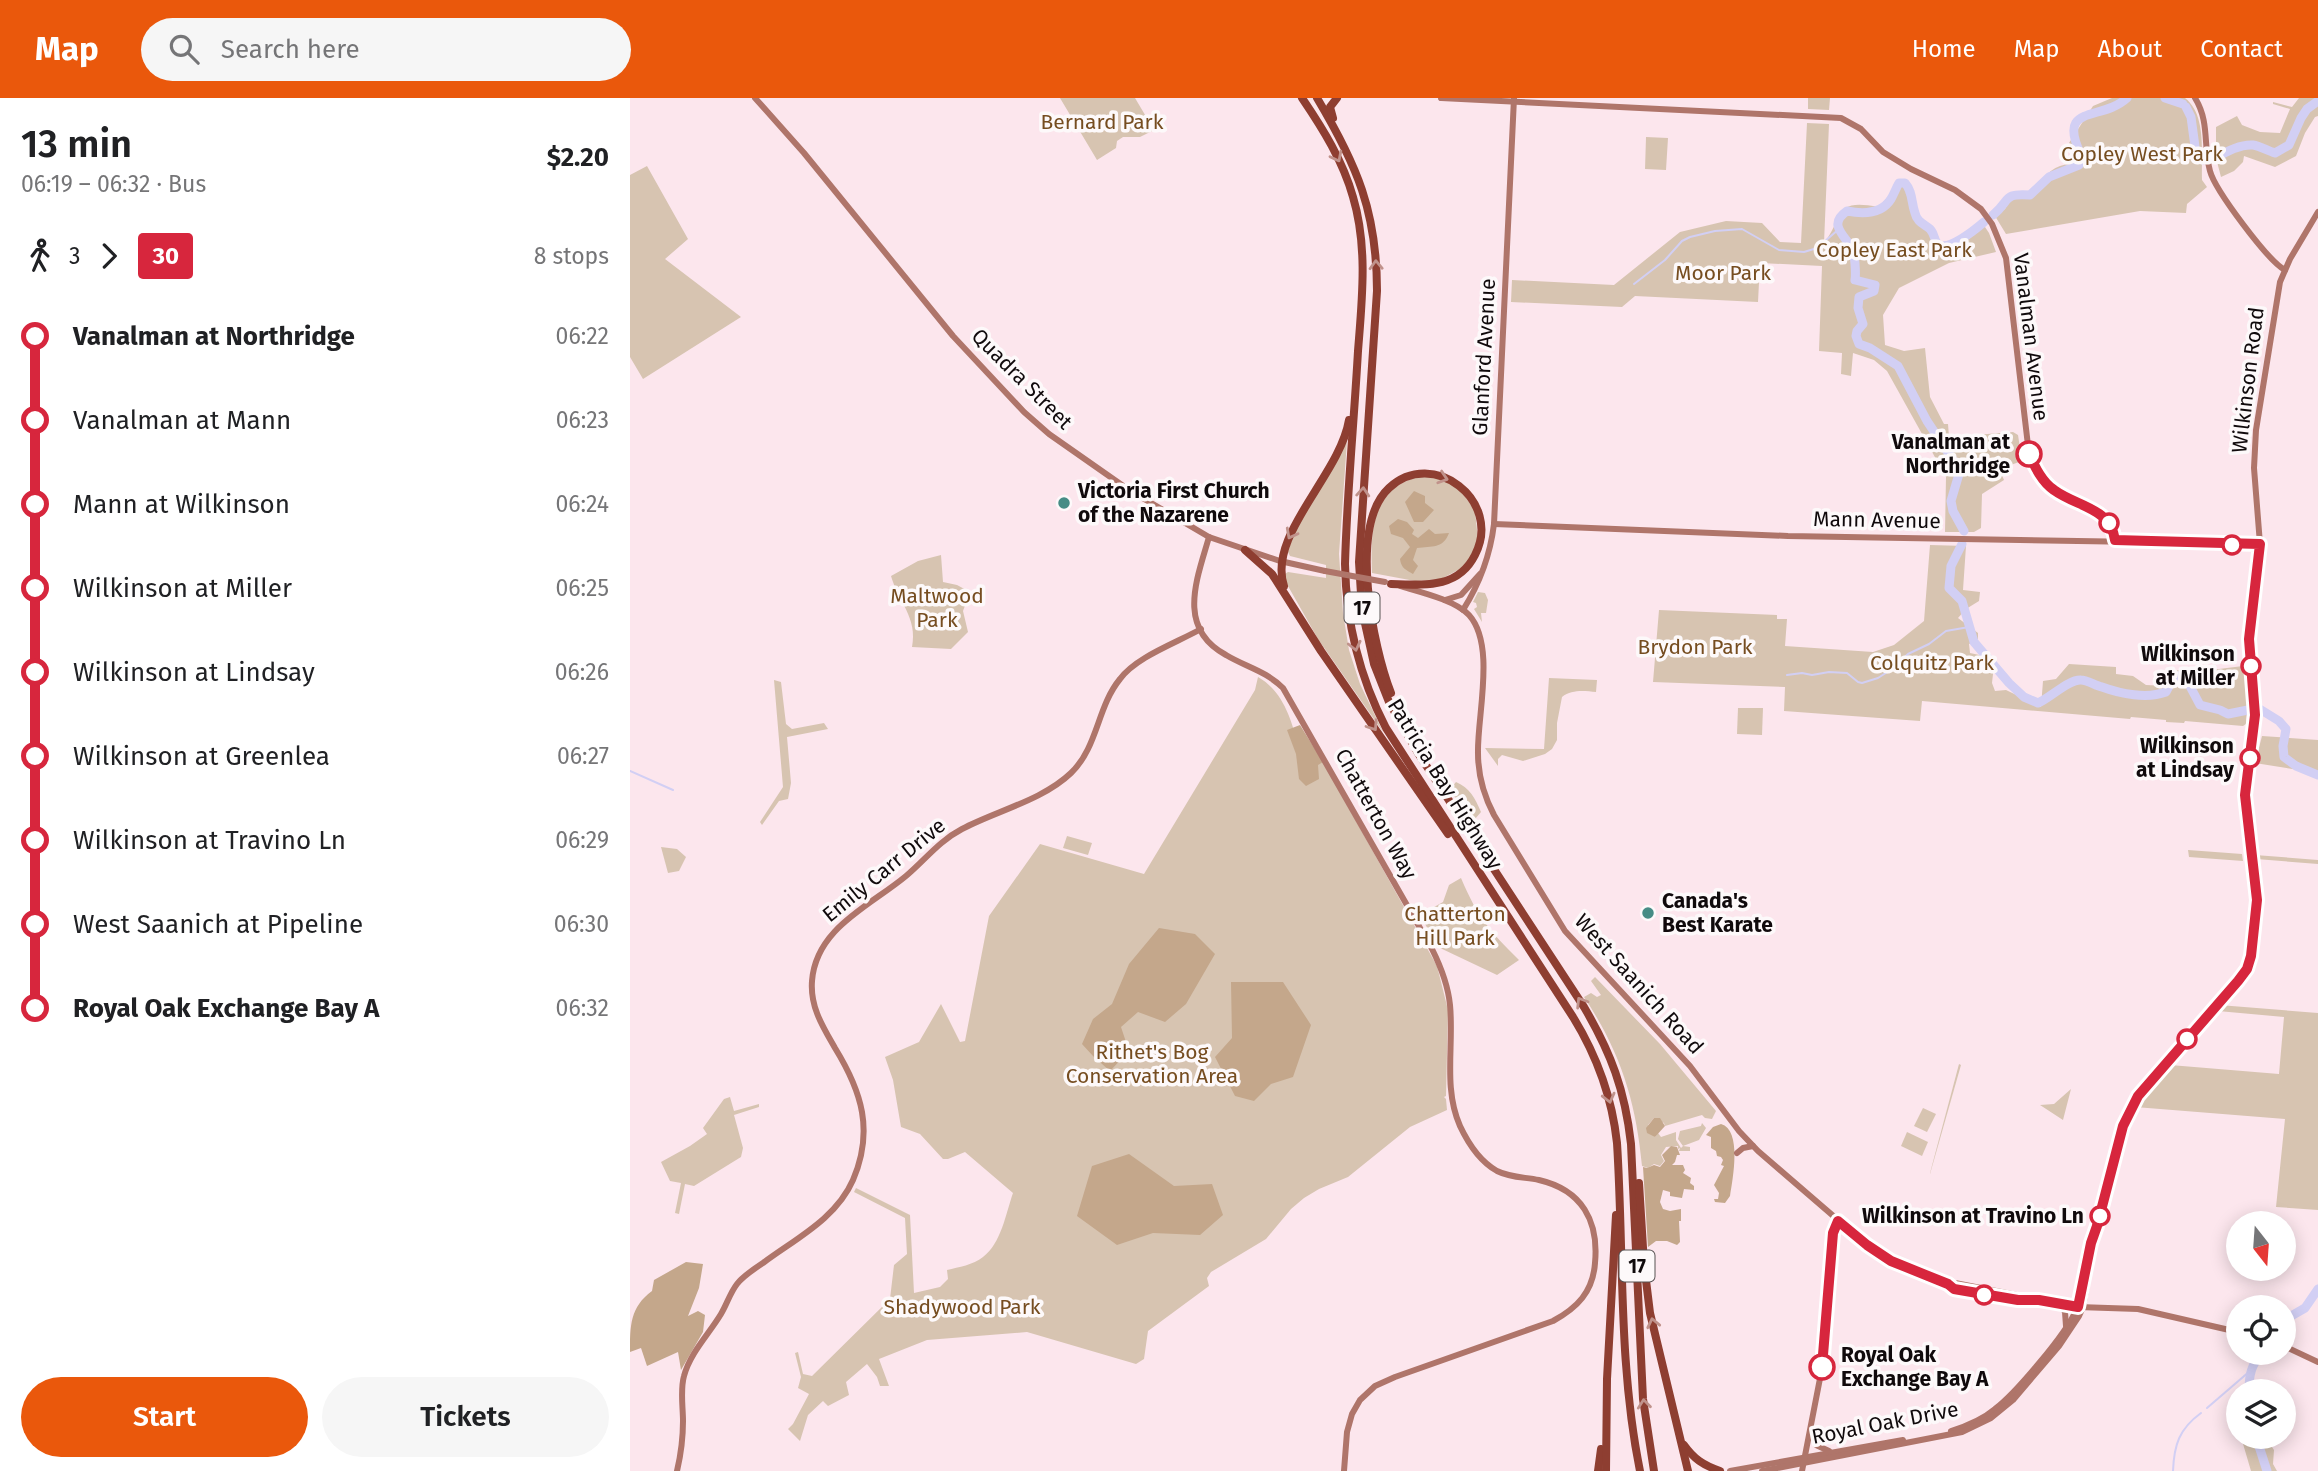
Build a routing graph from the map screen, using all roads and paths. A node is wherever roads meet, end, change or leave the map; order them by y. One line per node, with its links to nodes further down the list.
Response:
1 (755, 98): 13 (main road, Quadra Street)
2 (1302, 98): 11 (highway, Patricia Bay Highway / 17, one-way to 11)
3 (1317, 98): 9 (highway, Patricia Bay Highway / 17)
4 (1337, 98): 9 (highway)
5 (1441, 98): 7 (main road, Vanalman Avenue)
6 (2195, 98): 10 (main road)
7 (1514, 100): 12 (main road, Glanford Avenue); 14 (main road, Vanalman Avenue)
8 (2318, 212): 10 (main road, Wilkinson Road)
9 (1373, 231): 24 (highway, Patricia Bay Highway / 17, one-way to 9)
10 (2285, 270): 15 (main road, Wilkinson Road)
11 (1363, 285): 17 (highway, one-way to 17); 25 (highway, Patricia Bay Highway / 17, one-way to 25)
12 (1494, 524): 14 (main road, Mann Avenue); 18 (main road, Glanford Avenue)
13 (1209, 537): 16 (main road, Quadra Street); 23 (main road)
14 (2115, 540): 15 (main road, Mann Avenue)
15 (2260, 544): 32 (main road, Wilkinson Road)
16 (1245, 550): 17 (main road, Quadra Street); 21 (highway)
17 (1280, 561): 19 (main road, Quadra Street, bridge); 21 (highway)
18 (1484, 569): 20 (main road); 22 (main road, Glanford Avenue)
19 (1388, 583): 20 (main road, Quadra Street); 24 (highway, one-way to 19)
20 (1443, 600): 22 (main road, Quadra Street)
21 (1294, 608): 25 (highway, one-way to 25)
22 (1463, 610): 28 (main road, West Saanich Road)
23 (1200, 629): 43 (main road, Emily Carr Drive); 44 (main road, Chatterton Way)
24 (1418, 753): 26 (highway, Patricia Bay Highway / 17, one-way to 24)
25 (1511, 923): 27 (highway, Patricia Bay Highway / 17, one-way to 27)
26 (1613, 1062): 39 (highway, one-way to 26); 48 (highway, Patricia Bay Highway / 17, one-way to 26)
27 (1617, 1143): 37 (highway); 47 (highway, Patricia Bay Highway / 17)
28 (1754, 1146): 29 (main road); 30 (main road, West Saanich Road)
29 (1737, 1153)
30 (1838, 1221): 31 (main road, West Saanich Road); 38 (main road)
31 (2060, 1304): 32 (main road, West Saanich Road); 33 (main road)
32 (2080, 1307): 33 (main road, Royal Oak Drive); 34 (main road, West Saanich Road); 41 (main road, Royal Oak Drive)
33 (2065, 1328): 40 (main road, Royal Oak Drive)
34 (2226, 1329)
35 (2296, 1352): 36 (main road)
36 (2318, 1362)
37 (1607, 1380): 45 (highway); 46 (highway)
38 (1812, 1417): 40 (main road); 41 (main road)
39 (1679, 1438): 49 (highway); 50 (highway)
40 (1831, 1452): 41 (main road, Royal Oak Drive)
41 (1804, 1460): 42 (main road, Royal Oak Drive); 51 (main road, Royal Oak Drive); 54 (main road)
42 (1772, 1469): 52 (main road, Royal Oak Drive); 53 (main road)
43 (677, 1471)
44 (1344, 1471)
45 (1598, 1471)
46 (1606, 1471)
47 (1640, 1471)
48 (1654, 1471)
49 (1688, 1471)
50 (1720, 1471)
51 (1730, 1471)
52 (1762, 1471)
53 (1791, 1471)
54 (1802, 1471)

